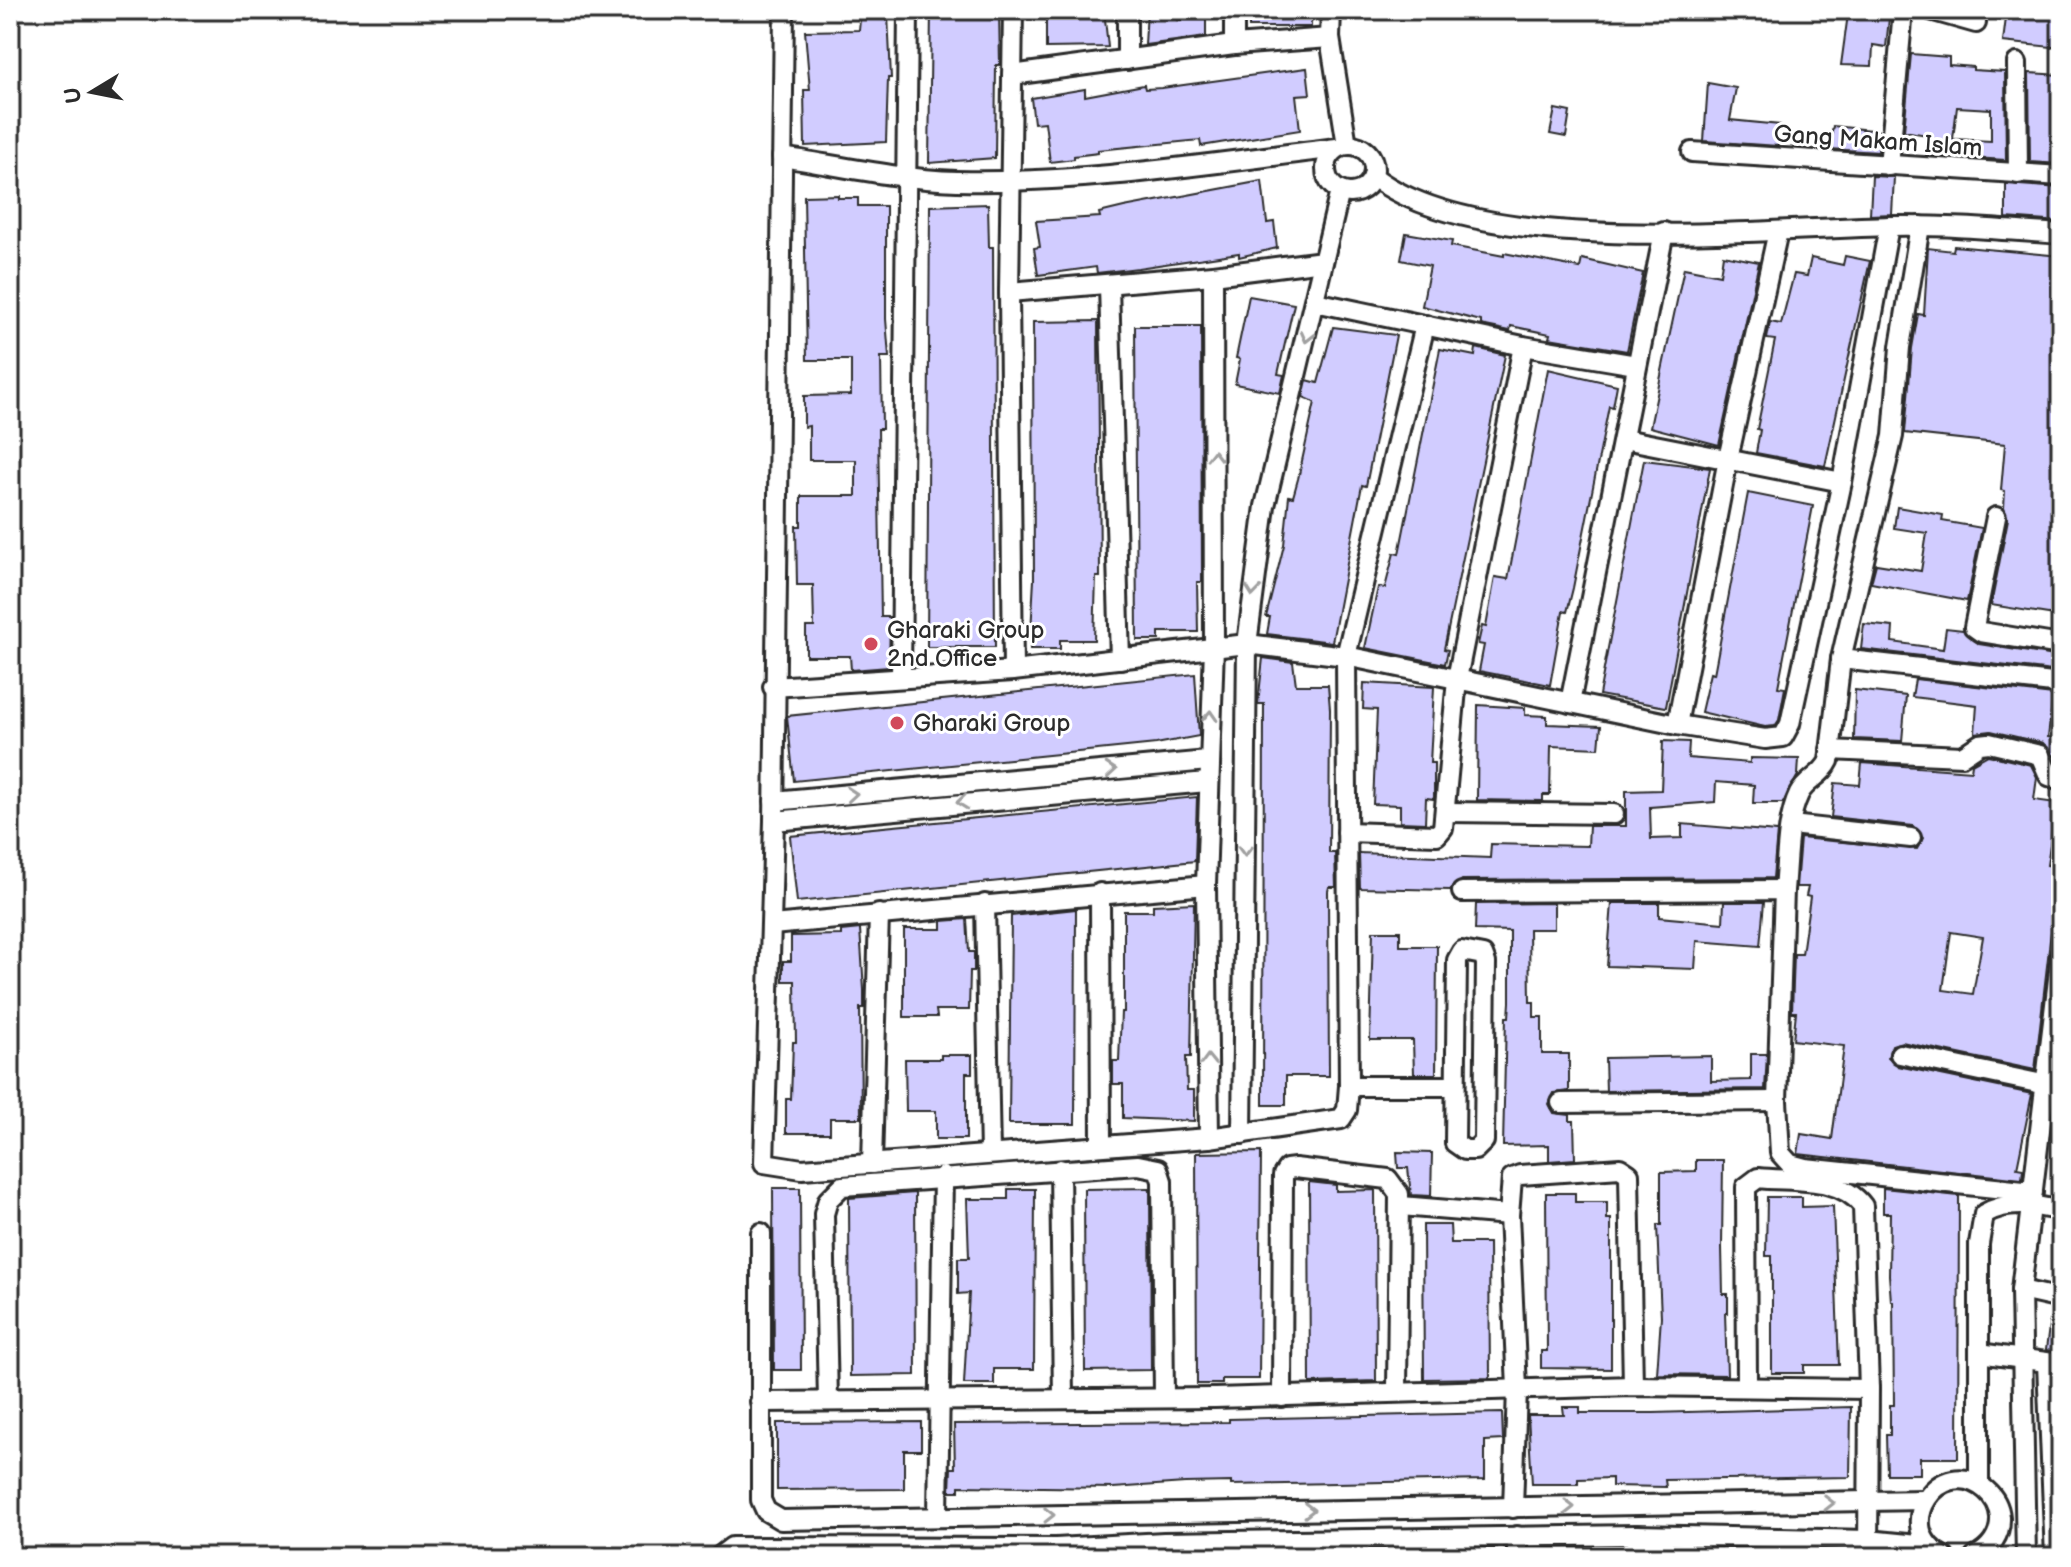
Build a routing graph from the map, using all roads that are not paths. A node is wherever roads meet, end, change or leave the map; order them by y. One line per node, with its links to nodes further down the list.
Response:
1 (784, 10): 17 (street)
2 (908, 10): 21 (street)
3 (1013, 10): 14 (street)
4 (1127, 10): 12 (street)
5 (1234, 10): 11 (street)
6 (1331, 10): 10 (street)
7 (1903, 10): 18 (street)
8 (1930, 10): 9 (street)
9 (1976, 23)
10 (1330, 38): 11 (street); 15 (street)
11 (1234, 45): 12 (street)
12 (1127, 60): 14 (street)
13 (2017, 63): 19 (street)
14 (1012, 75): 23 (street)
15 (1342, 147): 22 (street); 23 (street); 24 (street)
16 (1692, 152): 18 (street, Gang Makam Islam)
17 (782, 157): 21 (street); 52 (street)
18 (1889, 166): 19 (street, Gang Makam Islam)
19 (2018, 174): 20 (street, Gang Makam Islam)
20 (2061, 176)
21 (904, 177): 23 (street); 49 (street)
22 (1374, 177): 24 (street); 28 (street)
23 (1012, 181): 33 (street)
24 (1340, 191): 30 (street)
25 (1889, 226): 26 (street); 27 (street); 40 (street)
26 (1920, 226): 29 (street); 47 (street)
27 (1778, 231): 28 (street); 39 (street)
28 (1664, 232): 37 (street)
29 (2061, 234)
30 (1323, 261): 31 (street); 34 (street)
31 (1213, 275): 32 (street); 44 (street, one-way to 31)
32 (1109, 286): 33 (street); 46 (street)
33 (1009, 292): 48 (street)
34 (1315, 302): 35 (street); 42 (street, one-way to 42)
35 (1425, 325): 36 (street); 45 (street)
36 (1523, 346): 37 (street); 50 (street)
37 (1636, 365): 38 (street)
38 (1624, 439): 39 (street); 53 (street)
39 (1728, 459): 40 (street); 54 (street)
40 (1842, 482): 54 (street)
41 (1996, 517): 43 (street)
42 (1247, 644): 44 (street); 45 (street); 83 (street, one-way to 83)
43 (2061, 645)
44 (1214, 646): 46 (street); 56 (street, one-way to 44)
45 (1346, 656): 50 (street); 65 (street)
46 (1120, 659): 48 (street)
47 (1841, 659): 51 (street); 55 (street)
48 (1013, 671): 49 (street)
49 (901, 678): 52 (street)
50 (1457, 679): 53 (street); 61 (street)
51 (2061, 684)
52 (773, 687): 60 (street)
53 (1570, 703): 54 (street)
54 (1677, 725)
55 (1830, 750): 57 (street); 64 (street)
56 (1208, 761): 58 (street); 59 (street, one-way to 56)
57 (2061, 780)
58 (1207, 782): 59 (street); 67 (street)
59 (994, 790): 60 (street, one-way to 59); 63 (street, one-way to 63)
60 (774, 801): 63 (street)
61 (1446, 812): 62 (street); 65 (street)
62 (1614, 814)
63 (774, 821): 73 (street)
64 (1791, 825): 66 (street); 68 (street)
65 (1347, 832): 78 (street)
66 (1911, 838)
67 (1206, 885): 70 (street); 85 (street, one-way to 67)
68 (1784, 890): 69 (street); 80 (street)
69 (1462, 892)
70 (1100, 893): 71 (street); 86 (street)
71 (985, 904): 72 (street); 87 (street)
72 (879, 914): 73 (street); 88 (street)
73 (772, 925): 88 (street)
74 (2061, 954): 75 (street)
75 (2057, 1022): 77 (street)
76 (1900, 1054): 77 (street)
77 (2047, 1085): 82 (street)
78 (1349, 1086): 79 (street); 83 (street)
79 (1455, 1086): 79 (street)
80 (1777, 1101): 81 (street); 91 (street)
81 (1561, 1103)
82 (2042, 1131): 84 (street); 91 (street)
83 (1242, 1134): 85 (street)
84 (2061, 1134)
85 (1209, 1138): 86 (street)
86 (1101, 1146): 87 (street)
87 (990, 1154): 88 (street)
88 (872, 1164)
89 (1060, 1169): 90 (street); 106 (street); 108 (street)
90 (943, 1176): 109 (street); 110 (street)
91 (2032, 1198): 93 (street); 96 (street); 98 (street)
92 (1401, 1206): 94 (street); 105 (street); 107 (street)
93 (2061, 1211)
94 (1509, 1215): 102 (street); 103 (street)
95 (761, 1233): 111 (street)
96 (2021, 1290): 97 (street); 99 (street)
97 (2061, 1299)
98 (1979, 1353): 99 (street); 112 (street)
99 (2022, 1358): 100 (street); 120 (street)
100 (2054, 1363): 142 (street)
101 (1747, 1385): 102 (street); 104 (street); 104 (street)
102 (1633, 1386): 103 (street)
103 (1517, 1388): 105 (street); 116 (street)
104 (1869, 1389): 114 (street)
105 (1397, 1391): 107 (street)
106 (1063, 1397): 108 (street); 109 (street)
107 (1282, 1397): 108 (street)
108 (1164, 1398)
109 (939, 1400): 110 (street); 118 (street)
110 (828, 1401): 111 (street)
111 (760, 1402): 119 (street)
112 (1979, 1484): 113 (street); 124 (street)
113 (1924, 1500): 114 (street); 125 (street)
114 (1867, 1503): 116 (street, one-way to 114); 131 (street)
115 (1453, 1508): 116 (street); 117 (street, one-way to 115); 123 (street)
116 (1513, 1508)
117 (1004, 1515): 118 (street); 130 (street)
118 (938, 1516): 119 (street)
119 (887, 1518): 126 (street)
120 (2024, 1523): 124 (street); 141 (street)
121 (1636, 1535): 122 (street); 129 (street); 138 (street)
122 (1517, 1536): 123 (street); 137 (street)
123 (1455, 1538): 128 (street)
124 (1997, 1539): 140 (street)
125 (1928, 1546): 131 (street); 139 (street)
126 (888, 1548): 133 (street); 134 (street)
127 (1278, 1548): 128 (street); 132 (street)
128 (1392, 1548)
129 (1750, 1548): 131 (street)
130 (1004, 1549): 134 (street); 135 (street)
131 (1868, 1549)
132 (1164, 1550): 135 (street)
133 (818, 1552): 136 (street)
134 (938, 1553)
135 (1056, 1553)
136 (719, 1557)
137 (1517, 1557)
138 (1636, 1557)
139 (1944, 1557)
140 (1975, 1557)
141 (2026, 1557)
142 (2055, 1557)

